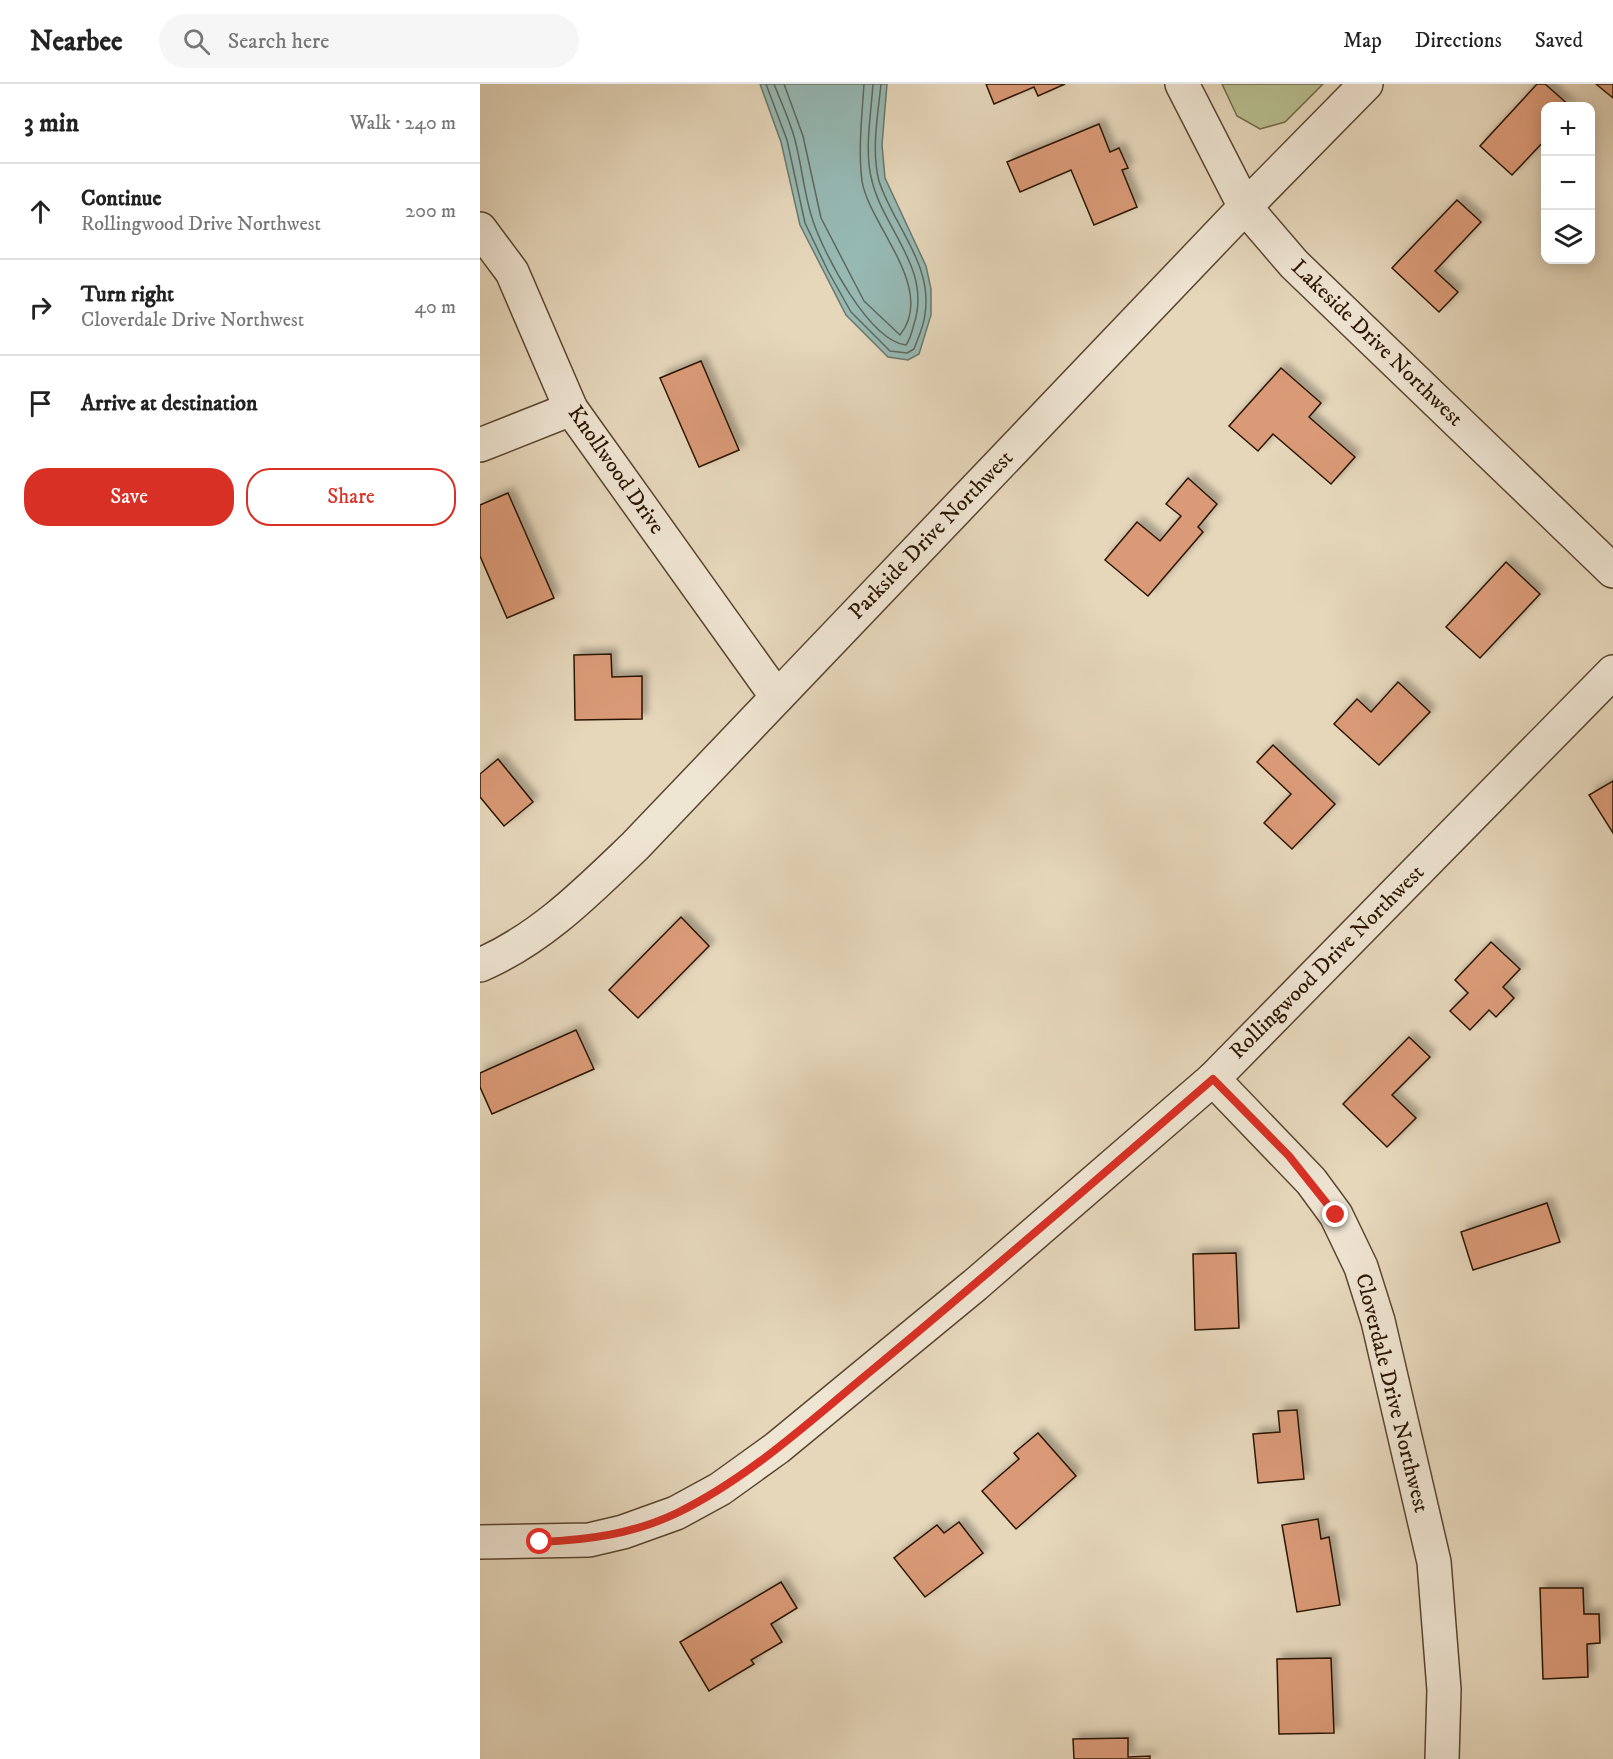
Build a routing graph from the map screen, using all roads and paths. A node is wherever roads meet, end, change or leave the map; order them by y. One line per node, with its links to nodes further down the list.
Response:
1 (1182, 84): 3 (street, Lakeside Drive Northwest)
2 (1366, 84): 3 (street, Parkside Drive Northwest)
3 (1245, 207): 7 (street, Lakeside Drive Northwest); 9 (street, Parkside Drive Northwest)
4 (480, 229): 5 (street, Knollwood Drive)
5 (571, 408): 6 (street); 9 (street, Knollwood Drive)
6 (480, 445)
7 (1613, 571)
8 (1613, 672): 11 (street, Rollingwood Drive Northwest)
9 (777, 697): 10 (street, Parkside Drive Northwest)
10 (480, 966)
11 (1213, 1079): 12 (street, Rollingwood Drive Northwest); 13 (street, Cloverdale Drive Northwest)
12 (480, 1542)
13 (1442, 1759)

